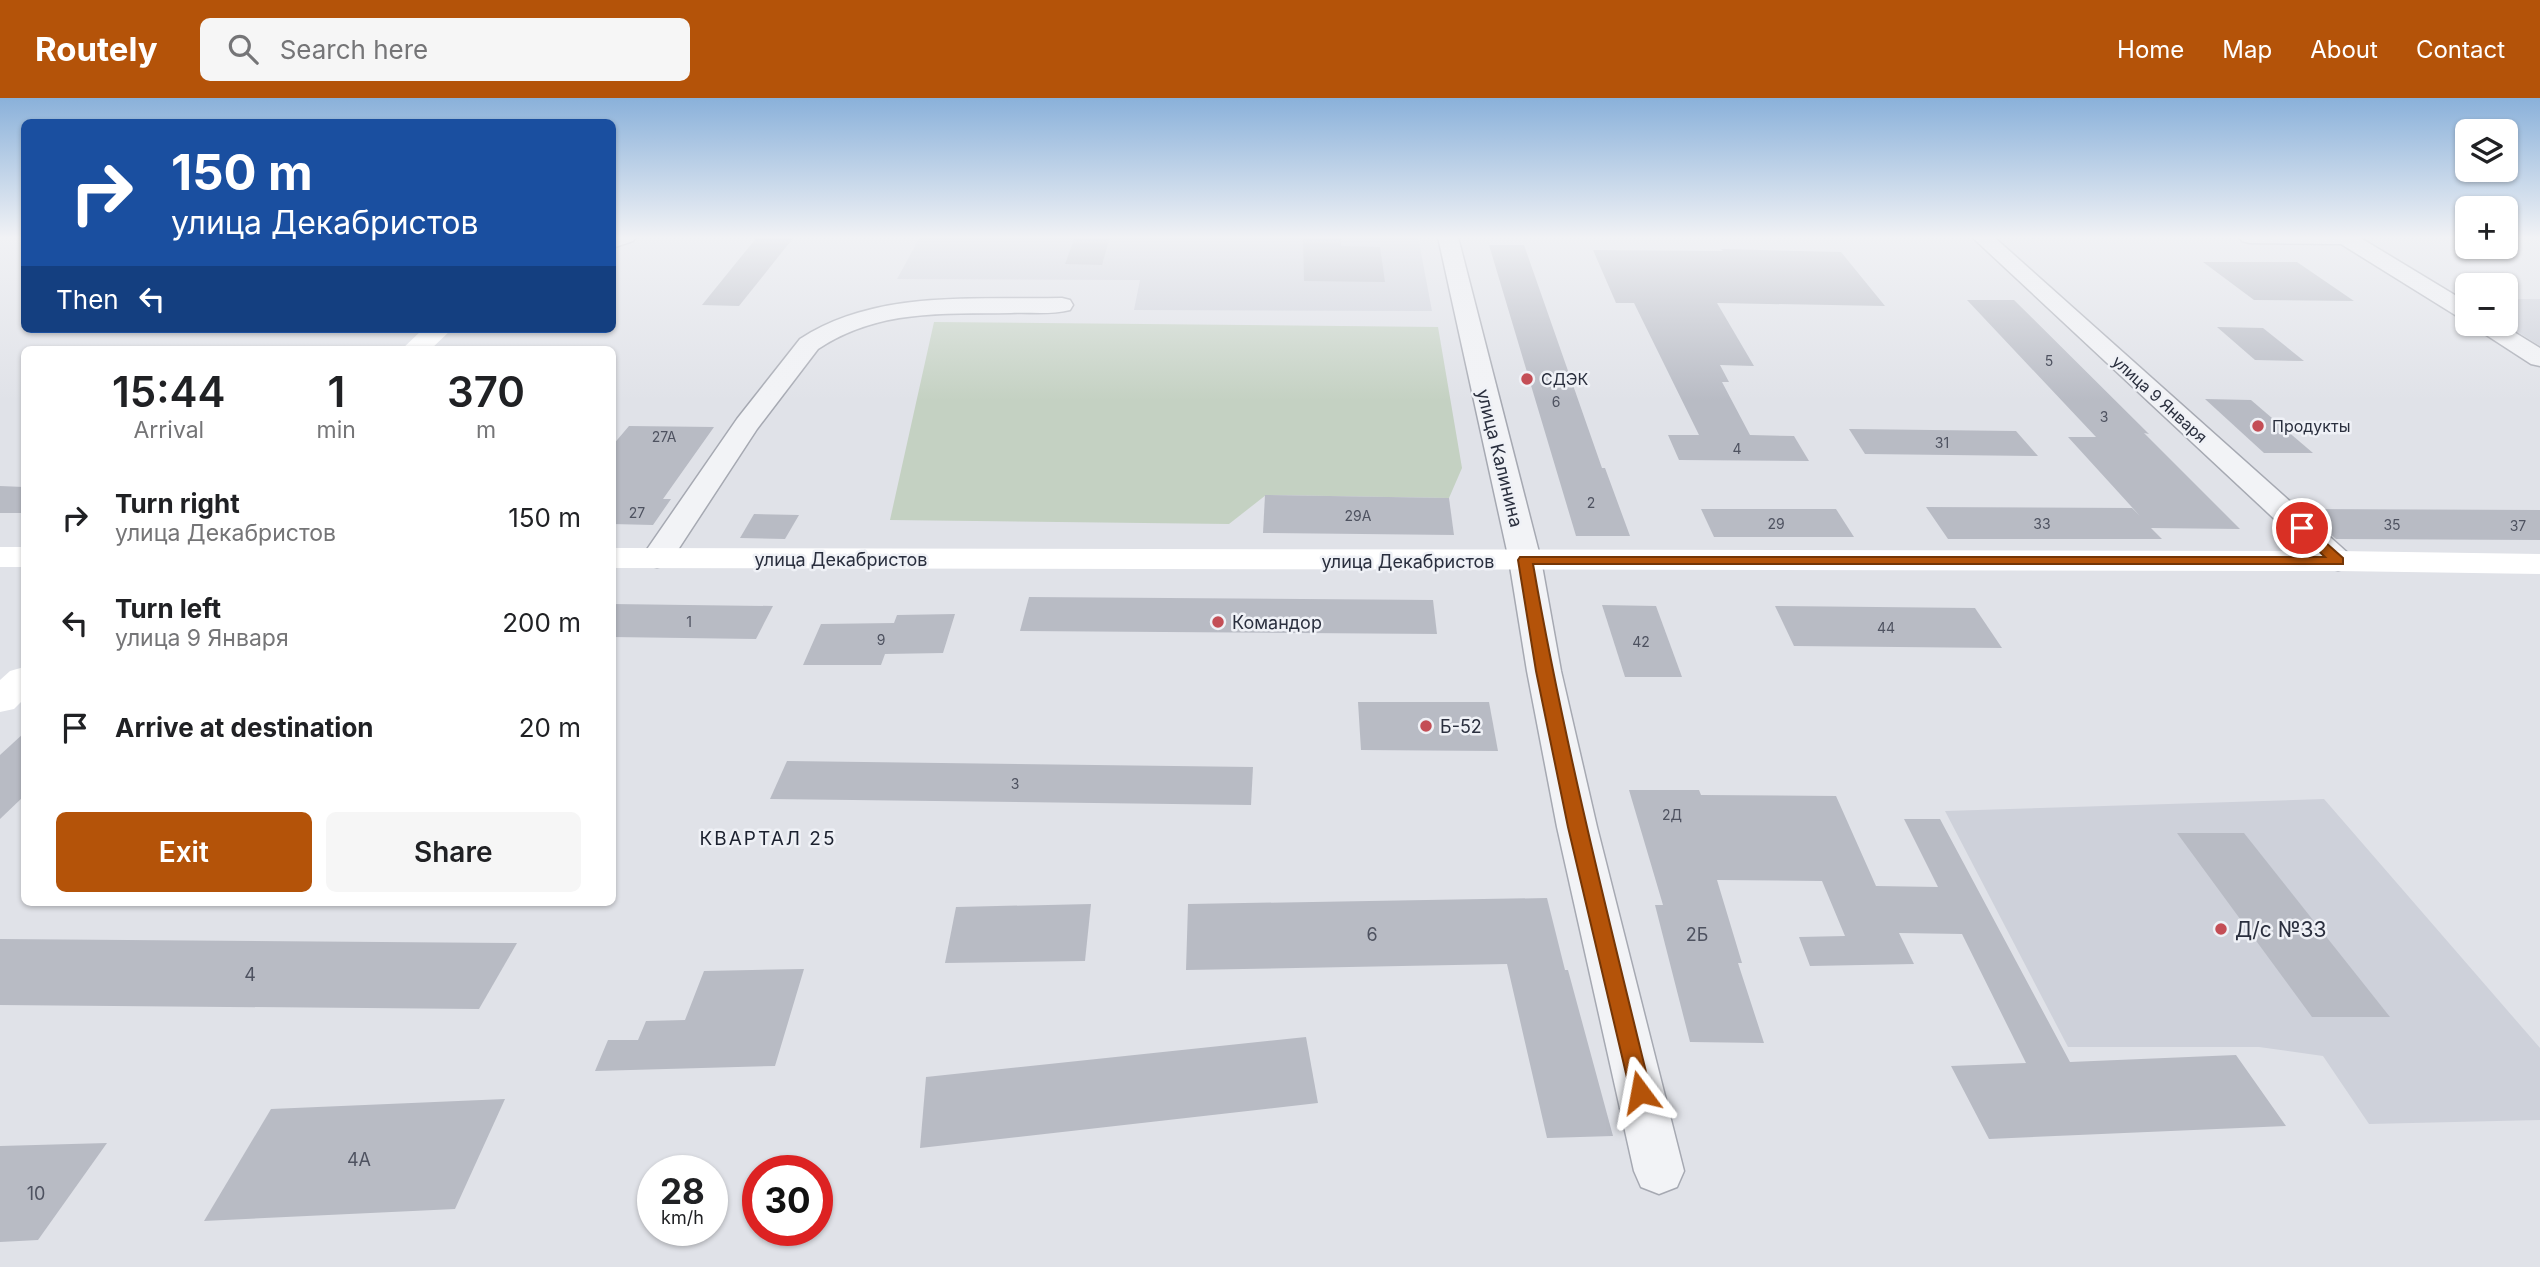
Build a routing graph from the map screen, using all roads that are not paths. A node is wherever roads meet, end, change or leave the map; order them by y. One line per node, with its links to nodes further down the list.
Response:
1 (1461, 292): 14 (street, улица Калинина)
2 (2042, 292): 15 (street, улица 9 Января)
3 (2433, 292): 5 (street)
4 (1062, 305): 13 (street)
5 (2455, 305)
6 (434, 333): 8 (main road)
7 (2504, 336): 9 (street)
8 (419, 346)
9 (2540, 359)
10 (0, 557): 11 (main road)
11 (21, 557)
12 (616, 558): 13 (main road, улица Декабристов)
13 (657, 558): 14 (main road, улица Декабристов)
14 (1525, 560): 15 (main road, улица Декабристов); 19 (street, улица Калинина)
15 (2338, 561): 16 (main road, улица Декабристов)
16 (2540, 564)
17 (21, 681): 18 (main road)
18 (0, 699)
19 (1659, 1171)

